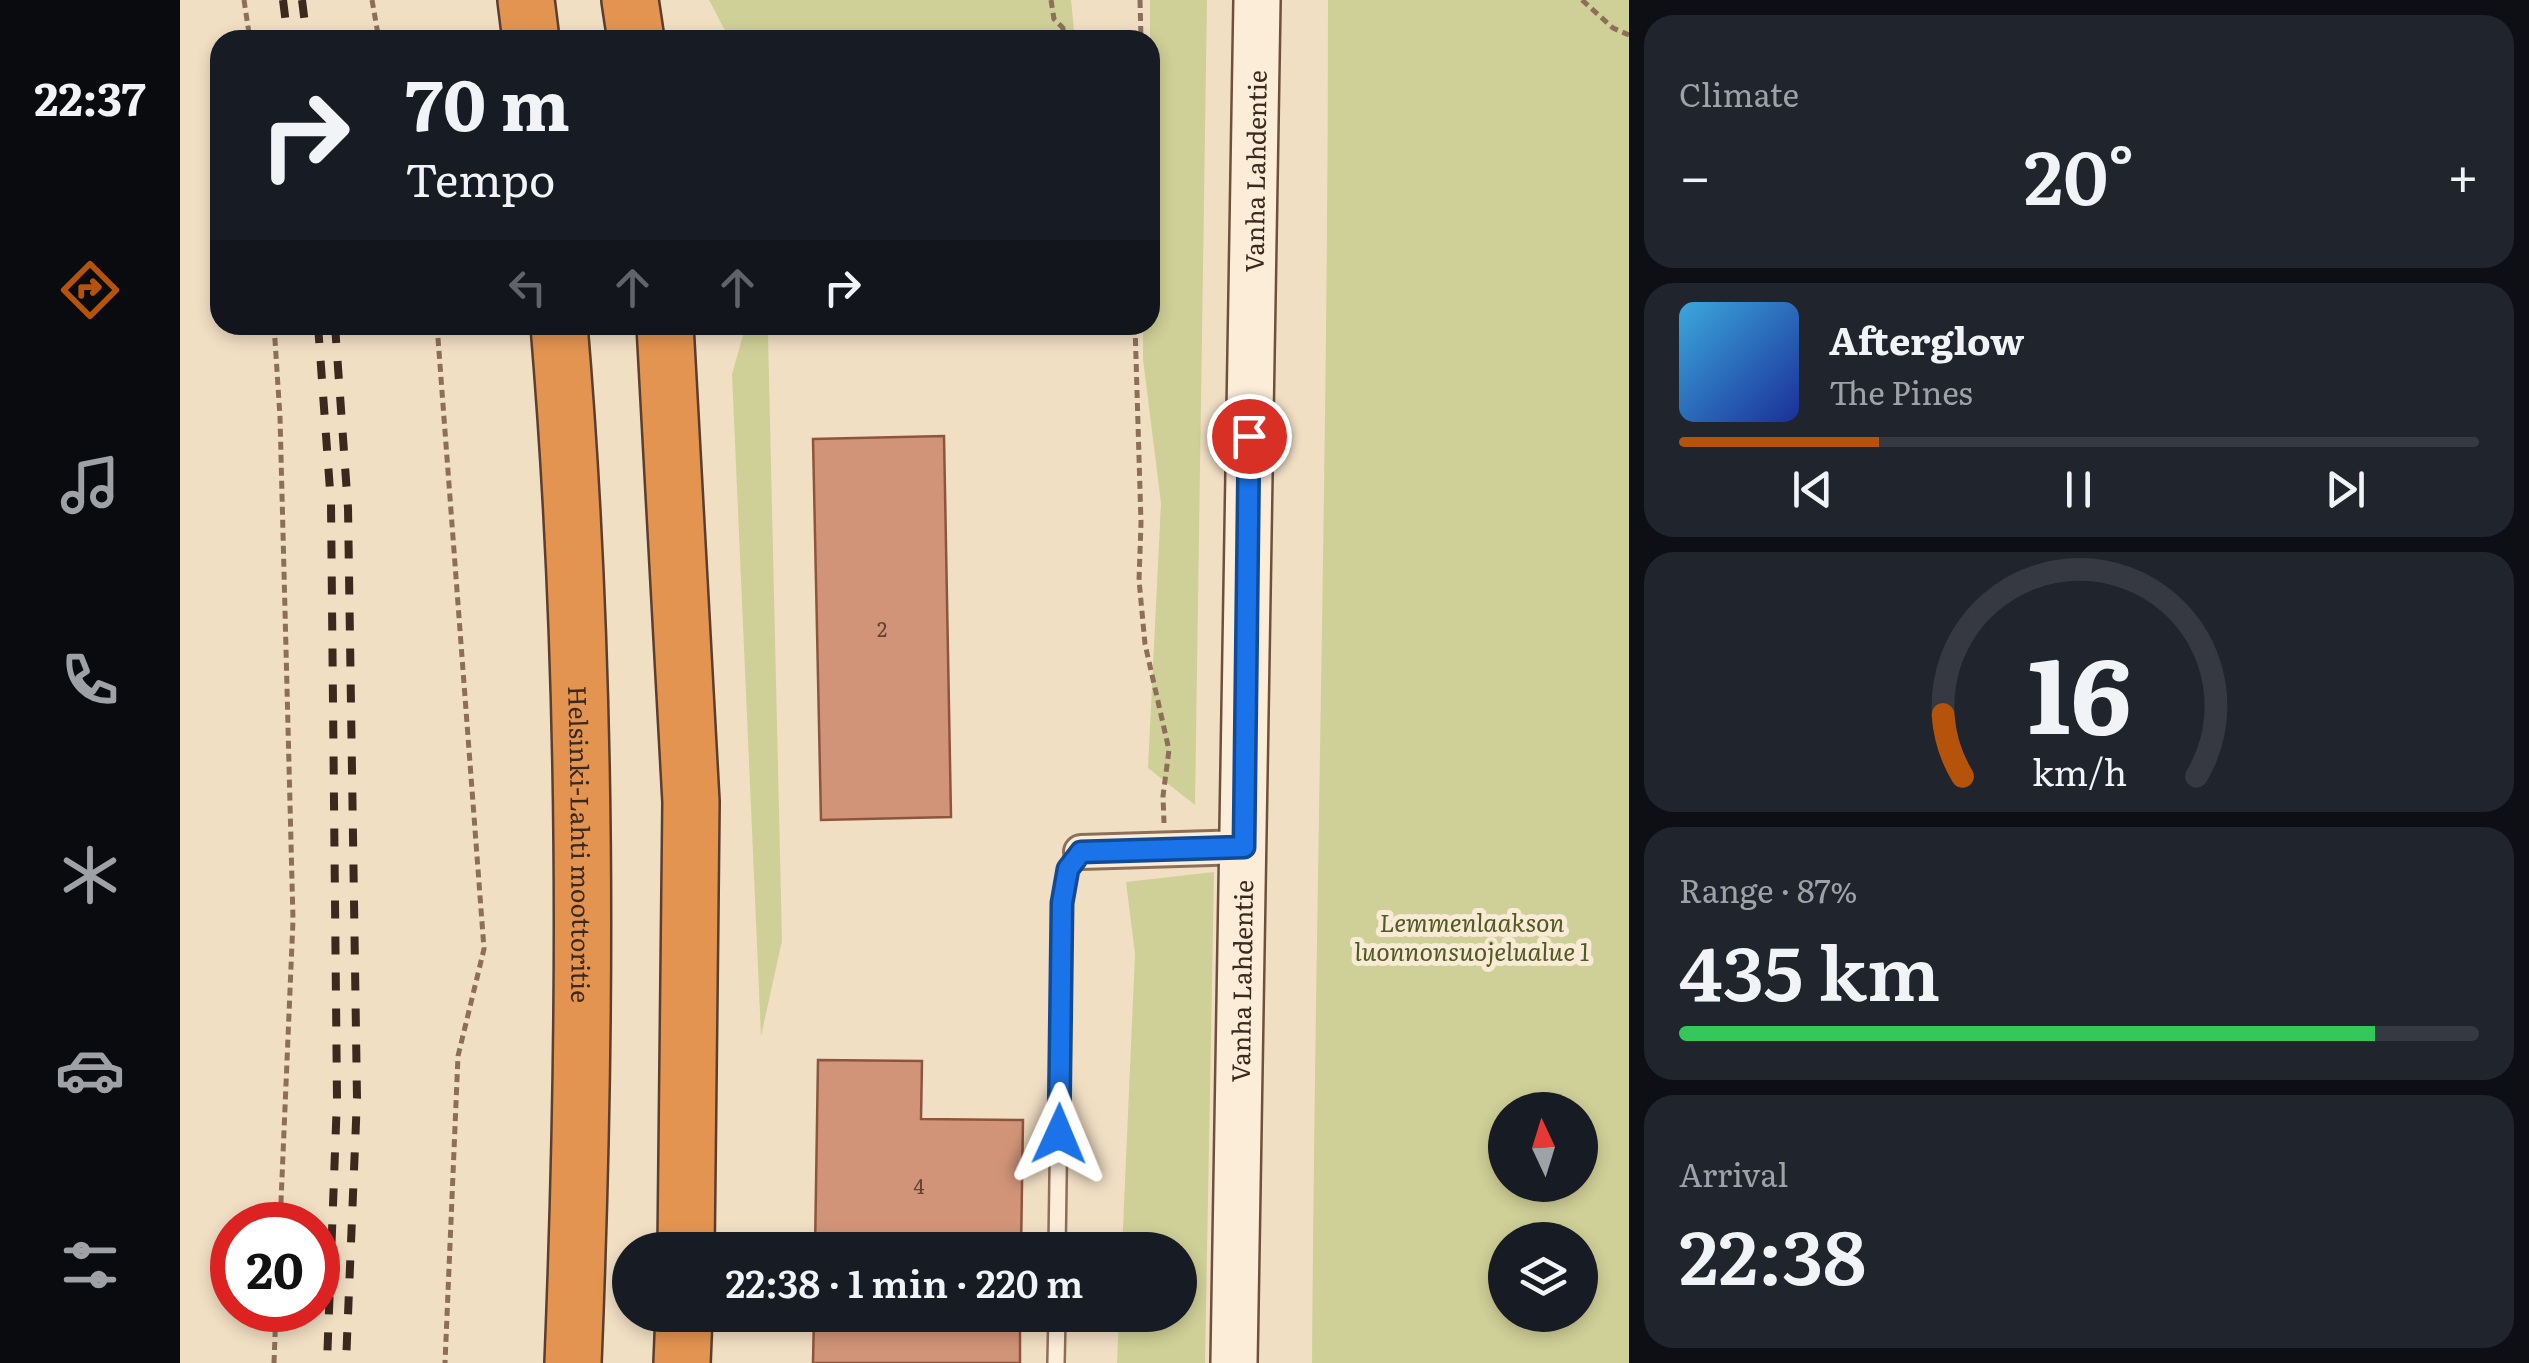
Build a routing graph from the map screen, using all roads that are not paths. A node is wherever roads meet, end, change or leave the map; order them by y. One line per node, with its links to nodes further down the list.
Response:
1 (526, 0): 4 (highway)
2 (630, 0): 5 (highway)
3 (1256, 0): 8 (main road, Vanha Lahdentie)
4 (530, 30)
5 (634, 30)
6 (559, 335): 14 (highway, Helsinki-Lahti moottoritie)
7 (666, 335): 10 (highway)
8 (1244, 847): 9 (street); 17 (main road, Vanha Lahdentie)
9 (1081, 852): 11 (lane)
10 (686, 1232)
11 (1057, 1232)
12 (683, 1332): 15 (highway)
13 (1056, 1332): 16 (lane)
14 (573, 1363)
15 (682, 1363)
16 (1056, 1363)
17 (1234, 1363)

